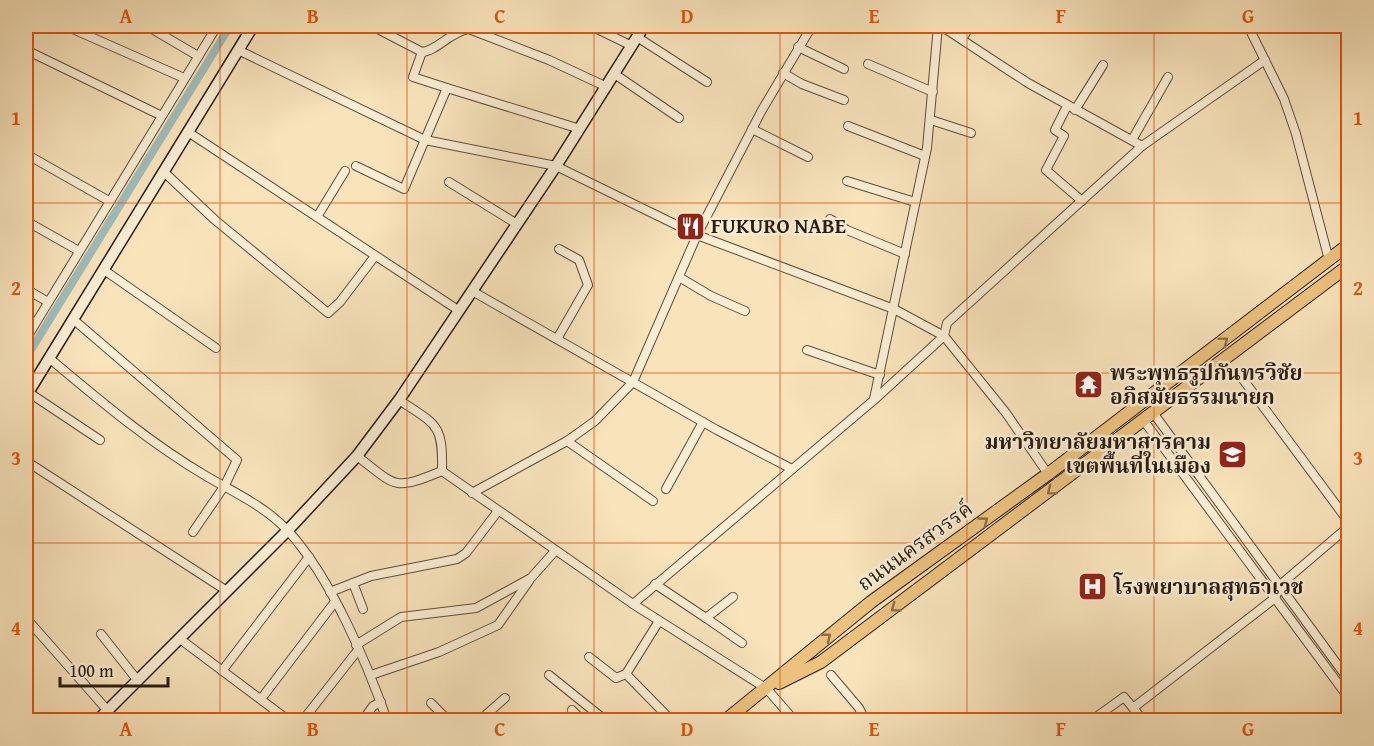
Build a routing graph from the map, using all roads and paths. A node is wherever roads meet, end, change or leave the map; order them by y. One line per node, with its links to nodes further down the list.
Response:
1 (66, 26): 26 (street)
2 (147, 26): 18 (street)
3 (217, 26): 18 (street)
4 (253, 26): 16 (street)
5 (372, 26): 17 (street)
6 (591, 26): 13 (street)
7 (644, 26): 13 (street)
8 (812, 26): 14 (street)
9 (939, 26): 12 (street); 30 (street)
10 (970, 26): 12 (street)
11 (1248, 26): 19 (street)
12 (962, 39): 32 (street)
13 (635, 42): 24 (street); 27 (street)
14 (798, 47): 22 (street); 23 (street)
15 (26, 50): 33 (street)
16 (238, 50): 39 (street); 41 (street)
17 (422, 52): 28 (street); 29 (street)
18 (198, 56): 26 (street)
19 (1265, 60): 43 (street); 66 (street)
20 (868, 64): 30 (street)
21 (1103, 65): 32 (street)
22 (844, 69)
23 (783, 73): 31 (street); 38 (street)
24 (616, 75): 28 (street); 34 (street)
25 (1168, 77): 42 (street)
26 (184, 78): 33 (street)
27 (706, 82)
28 (607, 87): 37 (street)
29 (447, 88): 37 (street); 41 (street)
30 (933, 92): 35 (street)
31 (844, 100)
32 (1071, 108): 42 (street); 54 (street)
33 (160, 115): 53 (street)
34 (679, 118)
35 (931, 120): 40 (street); 45 (street)
36 (848, 126): 45 (street)
37 (580, 129): 48 (street)
38 (752, 129): 46 (street); 60 (street)
39 (188, 132): 50 (street); 56 (street)
40 (971, 133)
41 (424, 140): 47 (street); 48 (street)
42 (1132, 140): 43 (street)
43 (1142, 146): 54 (street)
44 (26, 154): 53 (street)
45 (925, 156): 55 (street)
46 (808, 157)
47 (356, 166)
48 (556, 166): 59 (street); 60 (street)
49 (345, 171): 56 (street)
50 (164, 172): 65 (street); 68 (street)
51 (848, 181): 55 (street)
52 (449, 182): 59 (street)
53 (109, 201): 63 (street)
54 (1082, 201): 79 (street)
55 (915, 202): 64 (street)
56 (317, 217): 65 (street)
57 (830, 219): 64 (street)
58 (26, 221): 63 (street)
59 (517, 224): 71 (street)
60 (697, 235): 69 (street); 75 (street)
61 (1348, 245): 66 (main road, ถนนนครสวรรค์)
62 (559, 249): 81 (street)
63 (79, 251): 73 (street)
64 (904, 254): 75 (street)
65 (375, 256): 76 (street)
66 (1329, 260): 72 (main road, ถนนนครสวรรค์)
67 (1348, 266): 74 (main road, ถนนนครสวรรค์)
68 (104, 270): 78 (street); 82 (street)
69 (680, 277): 77 (street); 87 (street)
70 (26, 289): 73 (street)
71 (472, 291): 76 (street); 81 (street)
72 (1282, 296): 74 (main road); 99 (main road, ถนนนครสวรรค์, one-way to 72)
73 (48, 302): 80 (street)
74 (1292, 308): 91 (main road, ถนนนครสวรรค์)
75 (894, 309): 79 (street); 86 (street)
76 (458, 310): 89 (street)
77 (745, 310)
78 (74, 320): 84 (street); 101 (street)
79 (944, 336): 90 (street); 99 (street)
80 (26, 339)
81 (557, 339): 87 (street)
82 (216, 348)
83 (807, 350): 86 (street)
84 (49, 358): 88 (street); 101 (street)
85 (1239, 374): 108 (street)
86 (880, 375): 90 (street)
87 (633, 382): 92 (street); 94 (street)
88 (27, 394): 93 (street)
89 (399, 400): 95 (street); 98 (street)
90 (874, 400): 97 (street)
91 (1149, 417): 100 (street); 102 (street); 141 (main road, ถนนนครสวรรค์, one-way to 141)
92 (703, 422): 97 (street); 103 (street)
93 (100, 440)
94 (567, 441): 104 (street); 105 (street)
95 (357, 456): 98 (street); 111 (street)
96 (26, 461): 121 (street)
97 (792, 469): 119 (street)
98 (442, 471): 104 (street)
99 (1048, 474): 139 (main road, ถนนนครสวรรค์, one-way to 99)
100 (1203, 481): 102 (street); 107 (street)
101 (225, 485): 111 (street); 112 (street)
102 (1193, 488): 109 (street)
103 (666, 489)
104 (472, 493): 106 (street)
105 (653, 501)
106 (498, 511): 114 (street); 118 (street)
107 (1228, 514): 109 (street); 113 (street)
108 (1348, 521)
109 (1218, 522): 115 (street)
110 (1348, 526): 120 (street)
111 (288, 530): 116 (street); 121 (street)
112 (193, 532)
113 (1250, 545): 115 (street); 120 (street)
114 (555, 551): 117 (street); 126 (street)
115 (1241, 552): 124 (street)
116 (309, 557): 122 (street); 142 (street)
117 (531, 578): 137 (street); 144 (street)
118 (352, 583): 122 (street); 127 (street)
119 (656, 584): 126 (street); 129 (street)
120 (1280, 585): 124 (street); 131 (street)
121 (227, 591): 134 (street)
122 (330, 592): 125 (street)
123 (733, 597): 129 (street)
124 (1275, 598): 132 (street); 156 (street)
125 (334, 603): 137 (street); 153 (street)
126 (633, 604): 130 (street)
127 (363, 609)
128 (26, 618): 158 (street)
129 (706, 618): 135 (street)
130 (660, 621): 143 (street); 150 (street)
131 (1305, 621): 132 (street); 136 (street)
132 (1297, 627): 138 (street)
133 (101, 634): 148 (street)
134 (180, 639): 142 (street); 148 (street)
135 (742, 643)
136 (1323, 645): 138 (street); 147 (street)
137 (357, 648): 144 (street); 161 (street)
138 (1314, 651): 149 (street)
139 (804, 655): 141 (main road); 150 (main road, ถนนนครสวรรค์)
140 (589, 657): 143 (street)
141 (814, 667): 150 (main road, ถนนนครสวรรค์)
142 (222, 671): 153 (street)
143 (626, 674): 168 (street)
144 (370, 675): 154 (street)
145 (549, 675): 167 (street)
146 (831, 675): 171 (street)
147 (1348, 678): 149 (street)
148 (138, 681): 158 (street)
149 (1338, 683): 151 (street)
150 (767, 689): 169 (main road, ถนนนครสวรรค์); 170 (street)
151 (1348, 697)
152 (505, 698): 165 (street)
153 (261, 699): 160 (street)
154 (381, 702): 162 (street); 163 (street)
155 (431, 703): 164 (street)
156 (1133, 708): 172 (street); 173 (street)
157 (572, 710): 166 (street)
158 (108, 711): 159 (street)
159 (98, 720)
160 (288, 720)
161 (303, 720)
162 (363, 720)
163 (387, 720)
164 (448, 720)
165 (480, 720)
166 (582, 720)
167 (605, 720)
168 (671, 720)
169 (726, 720)
170 (794, 720)
171 (865, 720)
172 (1092, 720)
173 (1143, 720)

